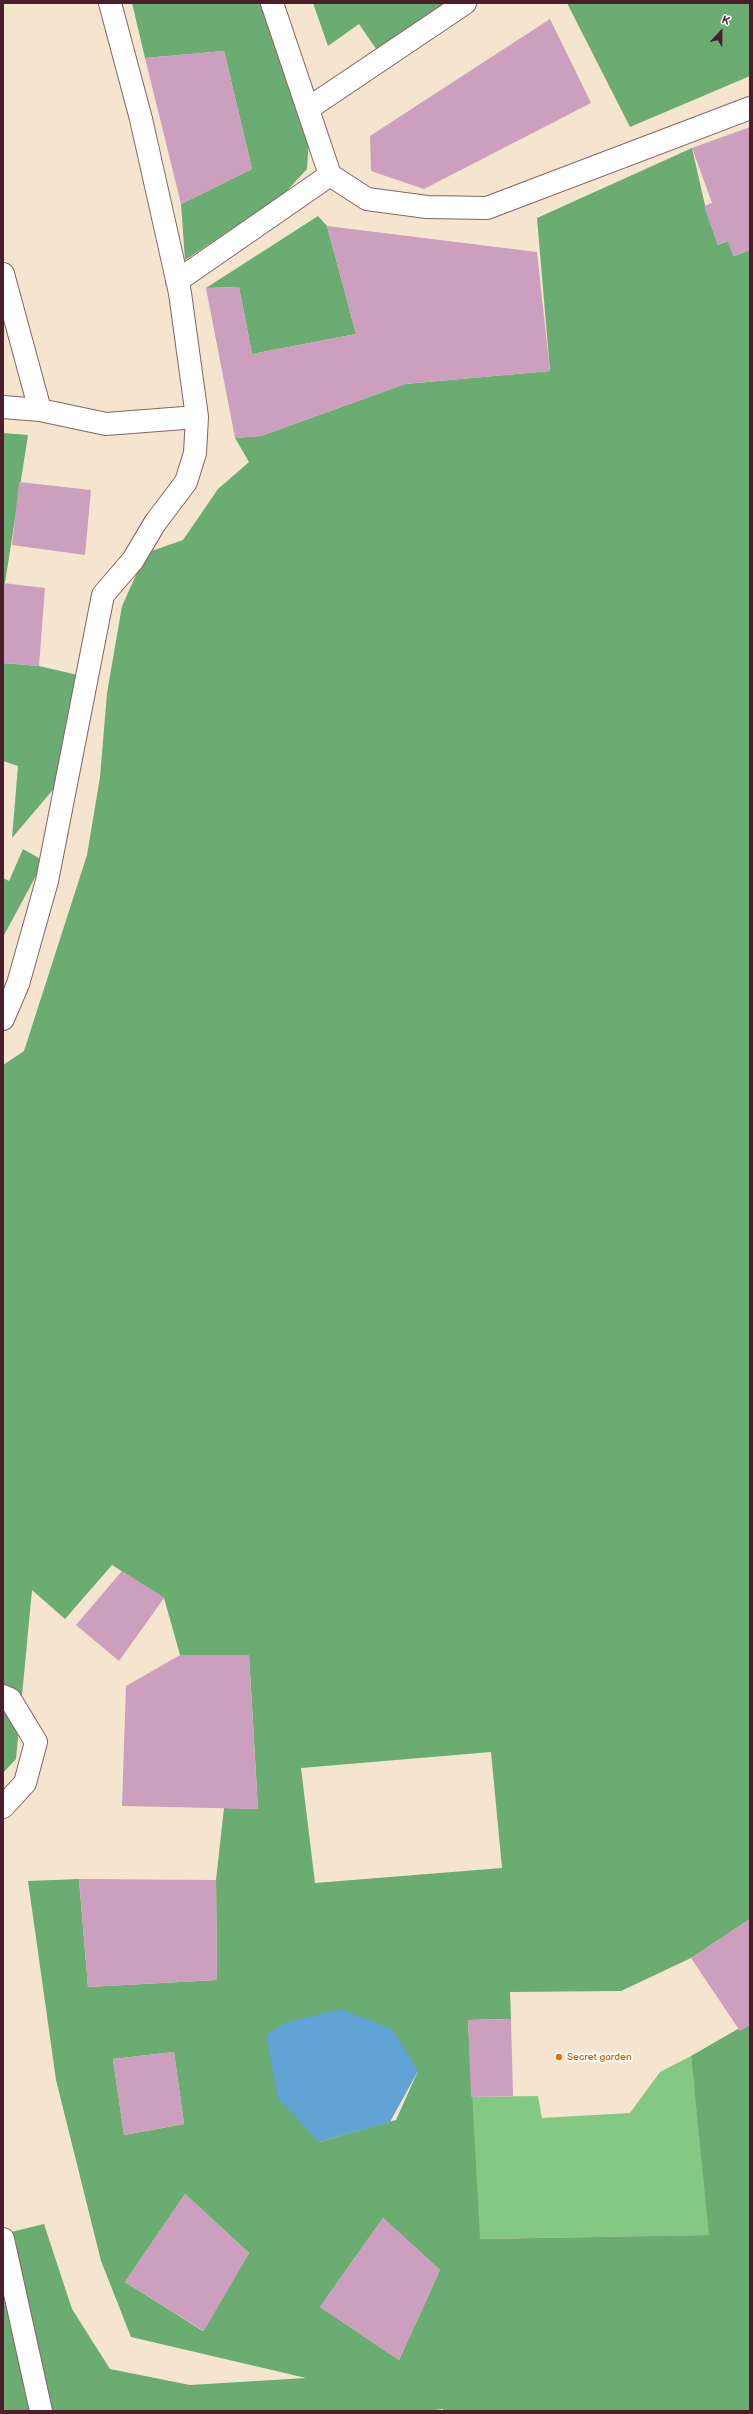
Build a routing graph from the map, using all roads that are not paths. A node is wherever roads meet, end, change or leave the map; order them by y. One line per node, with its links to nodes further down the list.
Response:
1 (110, 3): 8 (street)
2 (272, 3): 4 (street)
3 (465, 3): 4 (street)
4 (309, 108): 6 (street)
5 (750, 108): 6 (street)
6 (330, 175): 8 (street)
7 (3, 274): 10 (street)
8 (177, 281): 11 (street)
9 (3, 407): 10 (street)
10 (40, 410): 11 (street)
11 (197, 417): 12 (street)
12 (10, 988): 13 (street)
13 (3, 1019)
14 (3, 1696): 15 (street)
15 (4, 1812)
16 (3, 2238): 17 (street)
17 (41, 2411)

